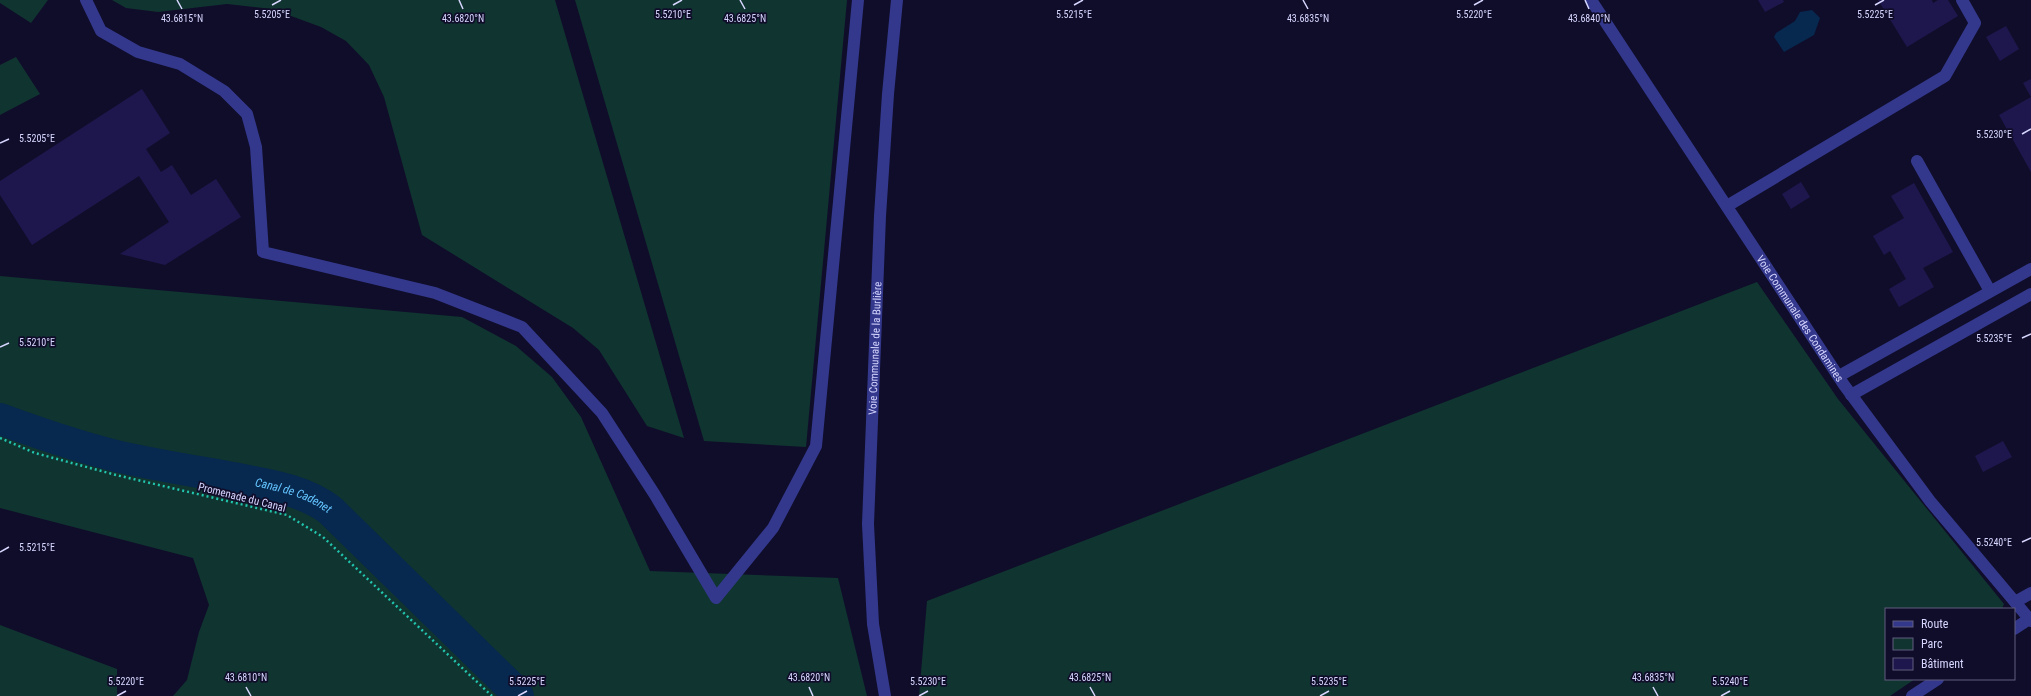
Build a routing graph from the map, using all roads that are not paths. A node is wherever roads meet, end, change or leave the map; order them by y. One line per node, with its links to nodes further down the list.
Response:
1 (86, 0): 2 (street)
2 (858, 0)
3 (898, 0): 18 (street, Voie Communale de la Burlière)
4 (1591, 0): 7 (street, Voie Communale des Condamines)
5 (1962, 0): 7 (street)
6 (1917, 161): 9 (street)
7 (1727, 206): 11 (street, Voie Communale des Condamines)
8 (2031, 269): 9 (street)
9 (1990, 291): 11 (street)
10 (2031, 294): 12 (street)
11 (1839, 376): 12 (street, Voie Communale des Condamines)
12 (1852, 394): 14 (street, Voie Communale des Condamines)
13 (2031, 593): 14 (street)
14 (2015, 602): 15 (street, Voie Communale des Condamines)
15 (2030, 620): 16 (street)
16 (2015, 628)
17 (1936, 680): 19 (street)
18 (885, 696)
19 (1912, 696)

